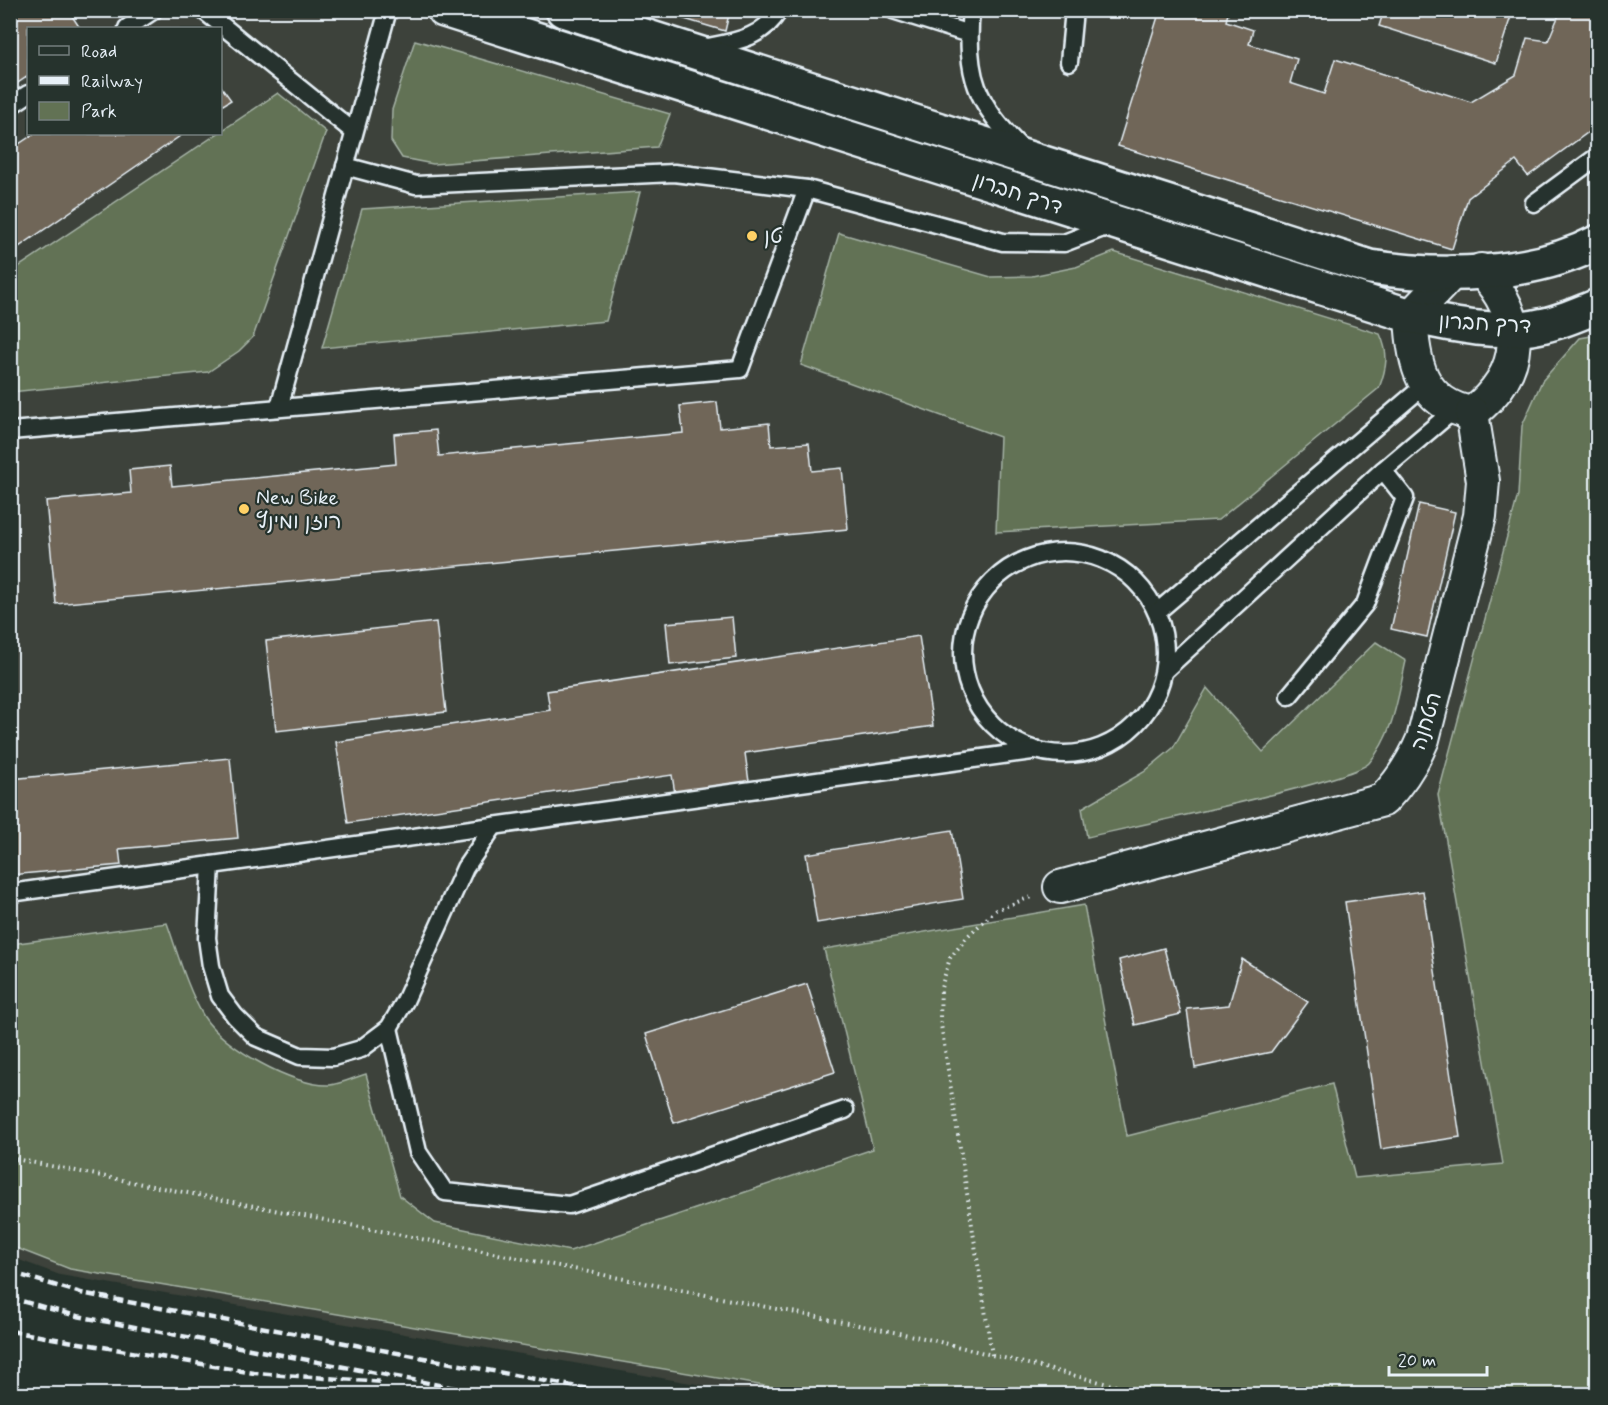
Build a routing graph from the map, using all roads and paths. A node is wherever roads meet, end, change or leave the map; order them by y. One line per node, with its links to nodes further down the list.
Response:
1 (154, 10): 10 (lane)
2 (203, 10): 16 (lane)
3 (388, 10): 16 (lane)
4 (444, 10): 22 (street, דרך חברון)
5 (562, 10): 12 (street, דרך חברון)
6 (779, 10): 12 (lane)
7 (893, 10): 11 (lane)
8 (971, 10): 11 (lane)
9 (1074, 10): 13 (lane)
10 (128, 27)
11 (969, 34): 18 (lane)
12 (689, 51): 18 (street, דרך חברון)
13 (1069, 62)
14 (27, 95): 15 (lane)
15 (10, 106)
16 (354, 132): 19 (lane)
17 (1598, 156): 21 (lane)
18 (1033, 160): 24 (street, דרך חברון)
19 (345, 166): 20 (lane); 29 (lane)
20 (807, 189): 22 (lane); 29 (lane)
21 (1534, 203)
22 (1115, 224): 26 (street, דרך חברון)
23 (1598, 242): 24 (street, דרך חברון)
24 (1467, 271): 26 (street); 27 (street)
25 (1598, 306): 27 (street, דרך חברון)
26 (1411, 316): 27 (street, דרך חברון); 28 (street)
27 (1515, 329): 30 (street)
28 (1426, 384): 30 (street); 33 (lane)
29 (279, 408): 31 (lane)
30 (1463, 411): 32 (lane); 39 (street, הטחנה)
31 (10, 431)
32 (1383, 470): 34 (lane); 35 (lane)
33 (1157, 612): 34 (lane); 36 (lane)
34 (1165, 670): 36 (lane)
35 (1290, 696)
36 (1032, 751): 37 (lane)
37 (494, 826): 38 (lane); 41 (lane)
38 (211, 865): 40 (lane); 41 (lane)
39 (1060, 887): 44 (path)
40 (10, 893)
41 (389, 1028): 42 (lane)
42 (845, 1110)
43 (10, 1158): 44 (path)
44 (992, 1355): 45 (path)
45 (1148, 1395)

